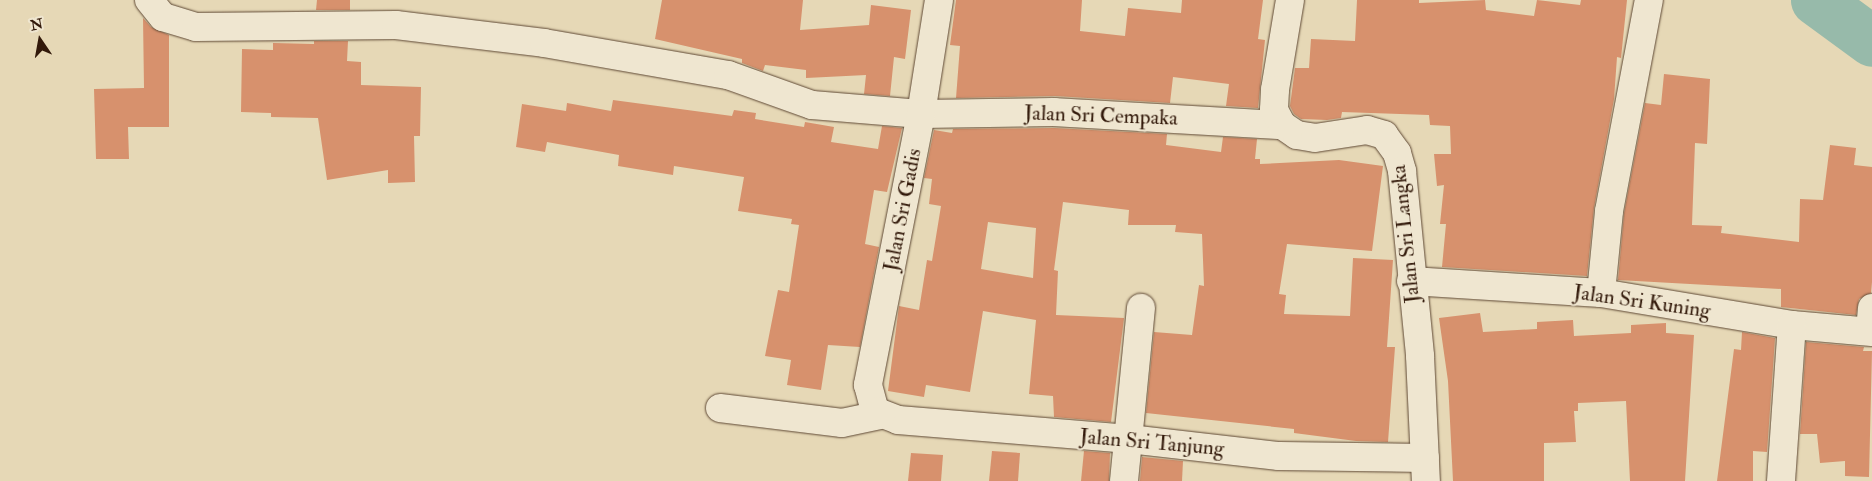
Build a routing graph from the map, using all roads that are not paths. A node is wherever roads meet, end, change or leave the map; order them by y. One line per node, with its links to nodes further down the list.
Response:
1 (149, 0): 5 (street, Jalan Sri Cempaka)
2 (939, 0): 5 (street, Jalan Sri Gadis)
3 (1290, 0): 6 (street)
4 (1649, 0): 8 (street)
5 (921, 114): 6 (street, Jalan Sri Cempaka); 13 (street, Jalan Sri Gadis)
6 (1282, 126): 7 (street, Jalan Sri Langka)
7 (1411, 281): 8 (street, Jalan Sri Kuning); 15 (street, Jalan Sri Langka)
8 (1600, 294): 11 (street, Jalan Sri Kuning)
9 (1141, 308): 14 (street)
10 (1871, 324): 11 (street, Jalan Sri Kuning)
11 (1792, 325): 17 (street)
12 (720, 408): 13 (street)
13 (881, 415): 14 (street, Jalan Sri Tanjung)
14 (1129, 439): 15 (street, Jalan Sri Tanjung); 16 (street)
15 (1426, 469)
16 (1124, 481)
17 (1781, 481)

